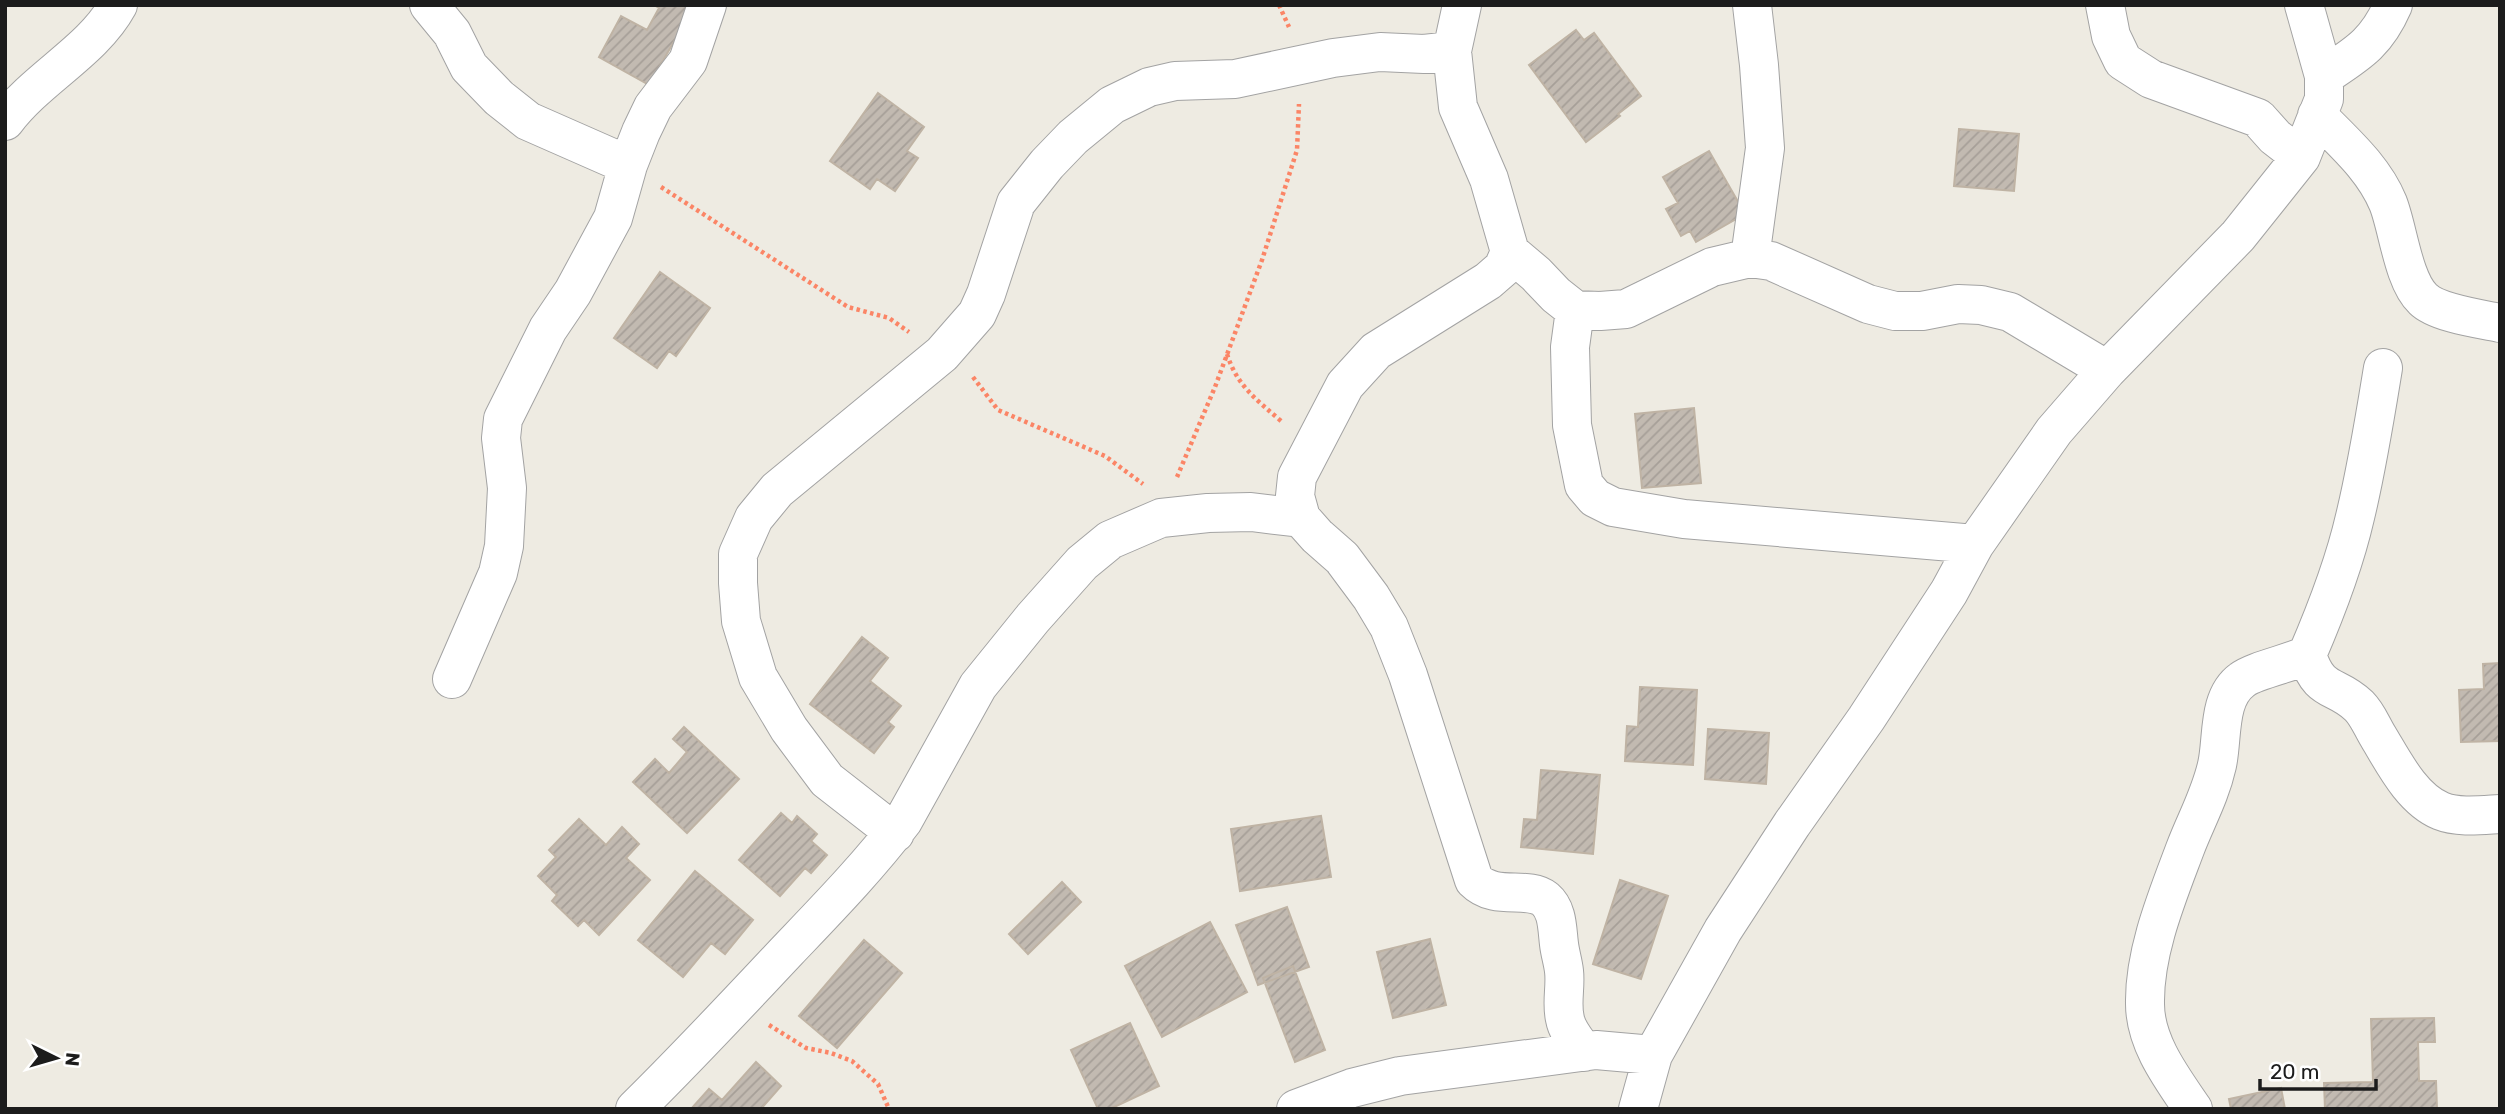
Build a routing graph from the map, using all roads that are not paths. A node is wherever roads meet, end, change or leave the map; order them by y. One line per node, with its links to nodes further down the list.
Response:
1 (118, 5): 12 (street)
2 (429, 5): 14 (street)
3 (707, 5): 14 (street)
4 (1462, 5): 9 (street)
5 (1752, 5): 16 (street)
6 (2105, 5): 13 (street)
7 (2304, 5): 10 (street)
8 (2393, 5): 10 (street)
9 (1452, 51): 15 (street); 26 (street)
10 (2324, 76): 11 (street)
11 (2317, 115): 13 (street); 18 (street)
12 (5, 121)
13 (2301, 158): 20 (street)
14 (628, 165): 24 (street)
15 (1510, 251): 17 (street); 21 (street)
16 (1750, 258): 17 (street); 20 (street)
17 (1575, 310): 22 (street)
18 (2500, 323)
19 (2384, 368): 23 (street)
20 (2107, 370): 22 (street)
21 (1301, 518): 26 (street); 27 (street)
22 (1975, 544): 28 (street)
23 (2307, 655): 25 (street); 32 (street)
24 (452, 679)
25 (2500, 814)
26 (895, 833): 29 (street)
27 (1584, 1052): 28 (street); 30 (street)
28 (1653, 1055): 31 (street)
29 (635, 1109)
30 (1296, 1109)
31 (1638, 1109)
32 (2193, 1109)

